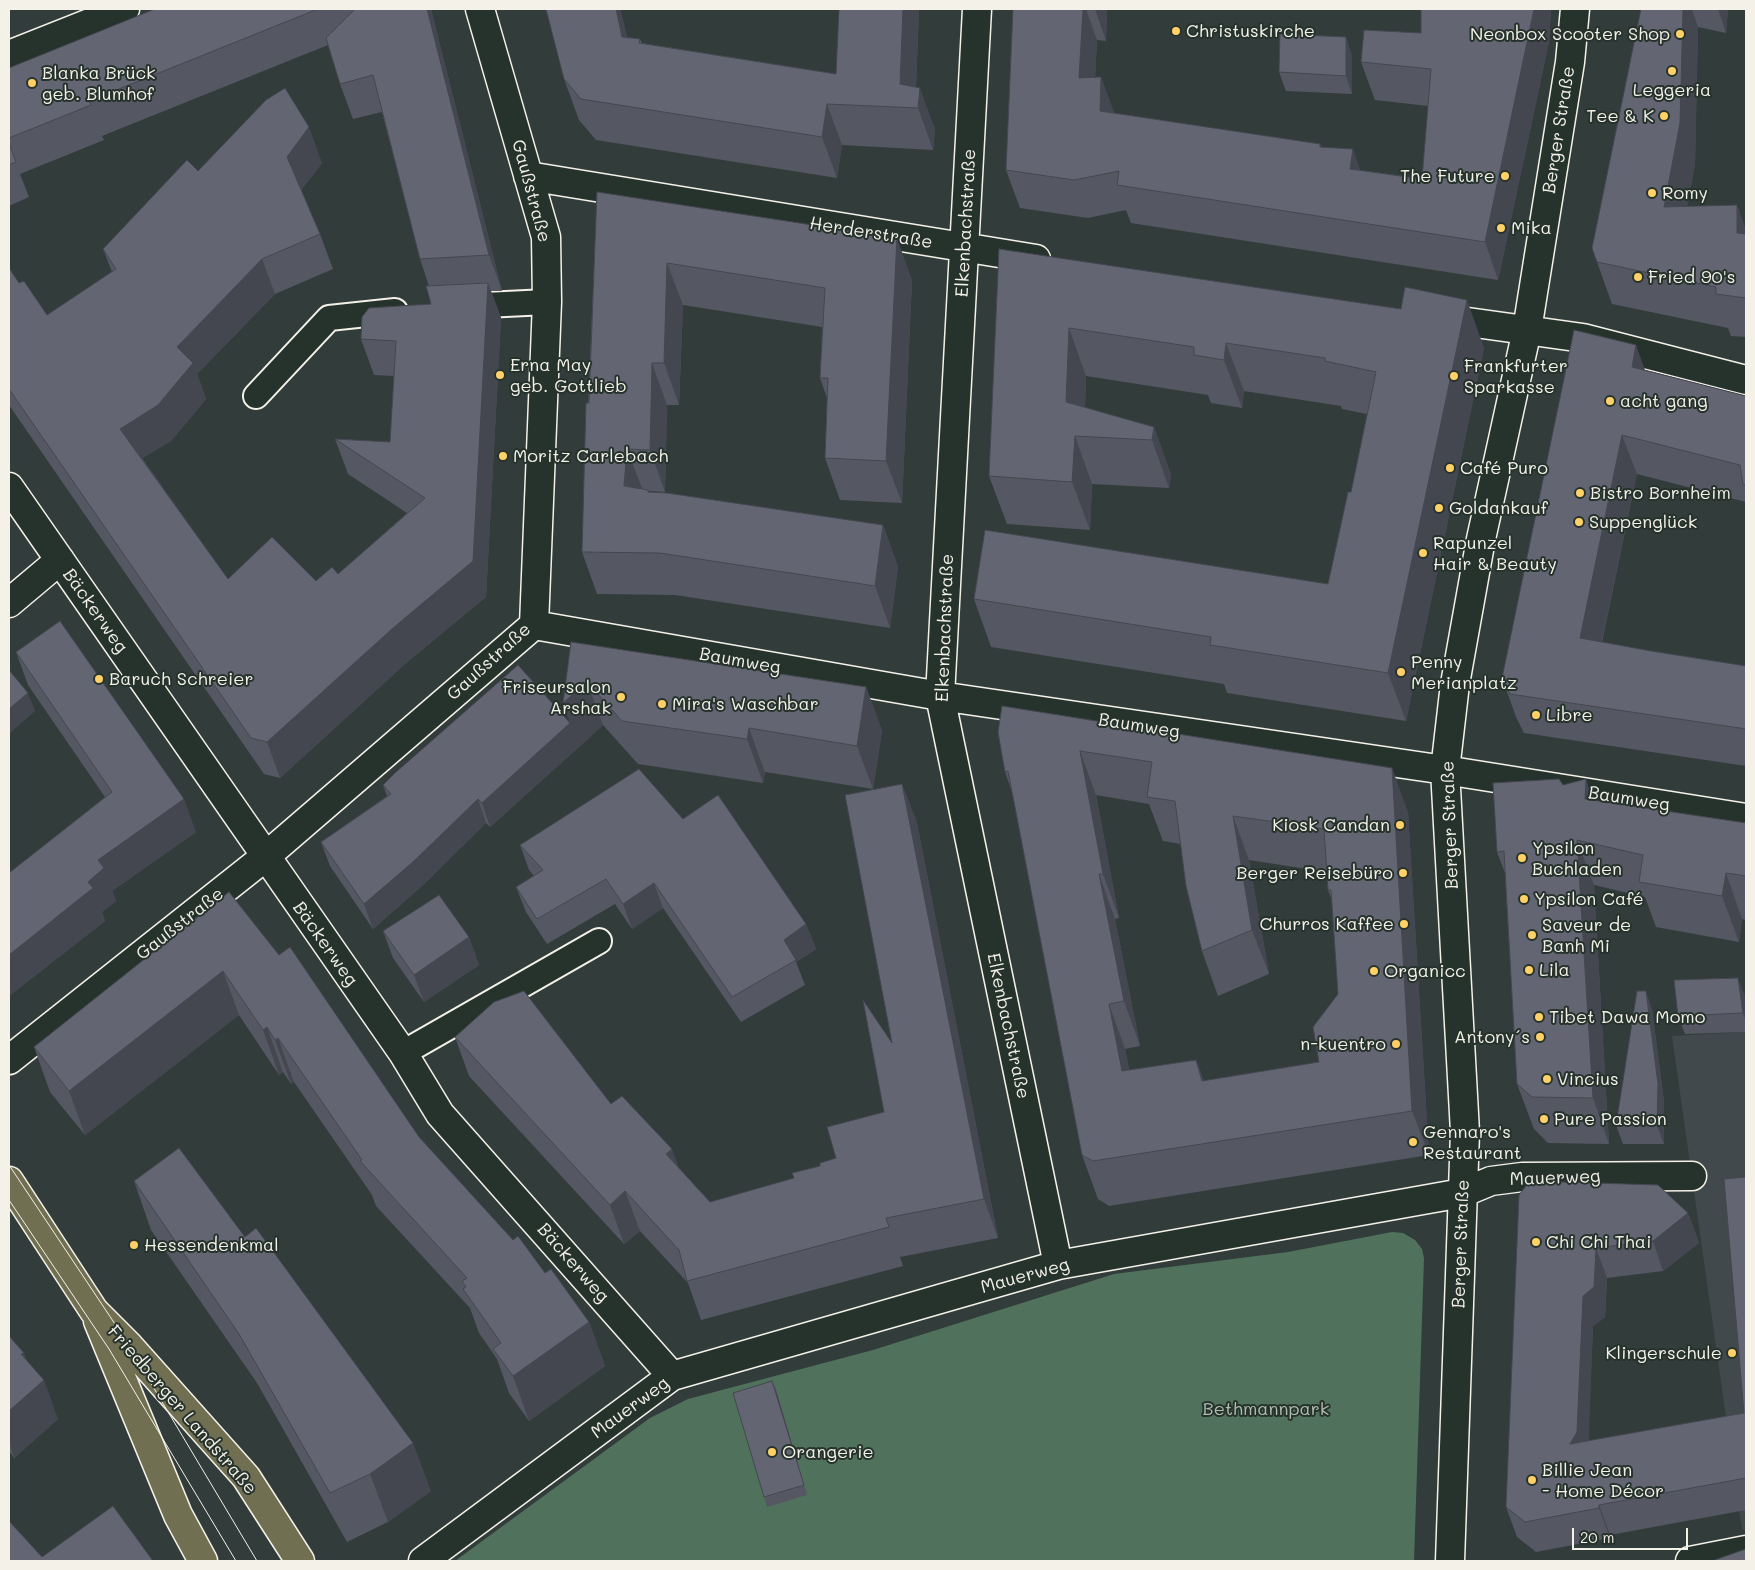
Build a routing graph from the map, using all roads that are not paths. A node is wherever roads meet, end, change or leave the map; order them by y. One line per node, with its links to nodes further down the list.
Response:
1 (125, 9): 5 (street)
2 (480, 9): 6 (street, Gaußstraße)
3 (977, 9): 7 (street, Elkenbachstraße)
4 (1575, 9): 13 (street, Berger Straße)
5 (9, 55)
6 (528, 176): 7 (street, Herderstraße); 9 (street, Gaußstraße)
7 (965, 249): 8 (street, Herderstraße); 20 (street, Elkenbachstraße)
8 (1062, 263)
9 (547, 302): 10 (lane); 19 (street, Gaußstraße)
10 (442, 308)
11 (414, 309): 15 (lane)
12 (1414, 315): 13 (street)
13 (1527, 330): 14 (street); 21 (street, Berger Straße)
14 (1746, 380)
15 (256, 396)
16 (9, 487): 17 (street, Bäckerweg)
17 (60, 560): 18 (street); 23 (street, Bäckerweg)
18 (9, 604)
19 (534, 625): 20 (street, Baumweg); 23 (street, Gaußstraße)
20 (940, 696): 21 (street, Baumweg); 30 (street, Elkenbachstraße)
21 (1445, 770): 22 (street, Baumweg); 29 (street, Berger Straße)
22 (1746, 818)
23 (264, 857): 25 (street, Bäckerweg); 26 (street, Gaußstraße)
24 (599, 941): 25 (lane)
25 (403, 1053): 32 (street, Bäckerweg)
26 (9, 1060)
27 (1692, 1176): 29 (street, Mauerweg)
28 (9, 1181): 31 (main road, Friedberger Landstraße)
29 (1462, 1193): 30 (street, Mauerweg); 37 (street, Berger Straße)
30 (1058, 1265): 32 (street, Mauerweg)
31 (94, 1311): 34 (main road, Friedberger Landstraße); 35 (main road, Friedberger Landstraße)
32 (672, 1376): 36 (street, Mauerweg)
33 (1746, 1550): 38 (street)
34 (203, 1561)
35 (300, 1561)
36 (424, 1561)
37 (1450, 1561)
38 (1690, 1561)

